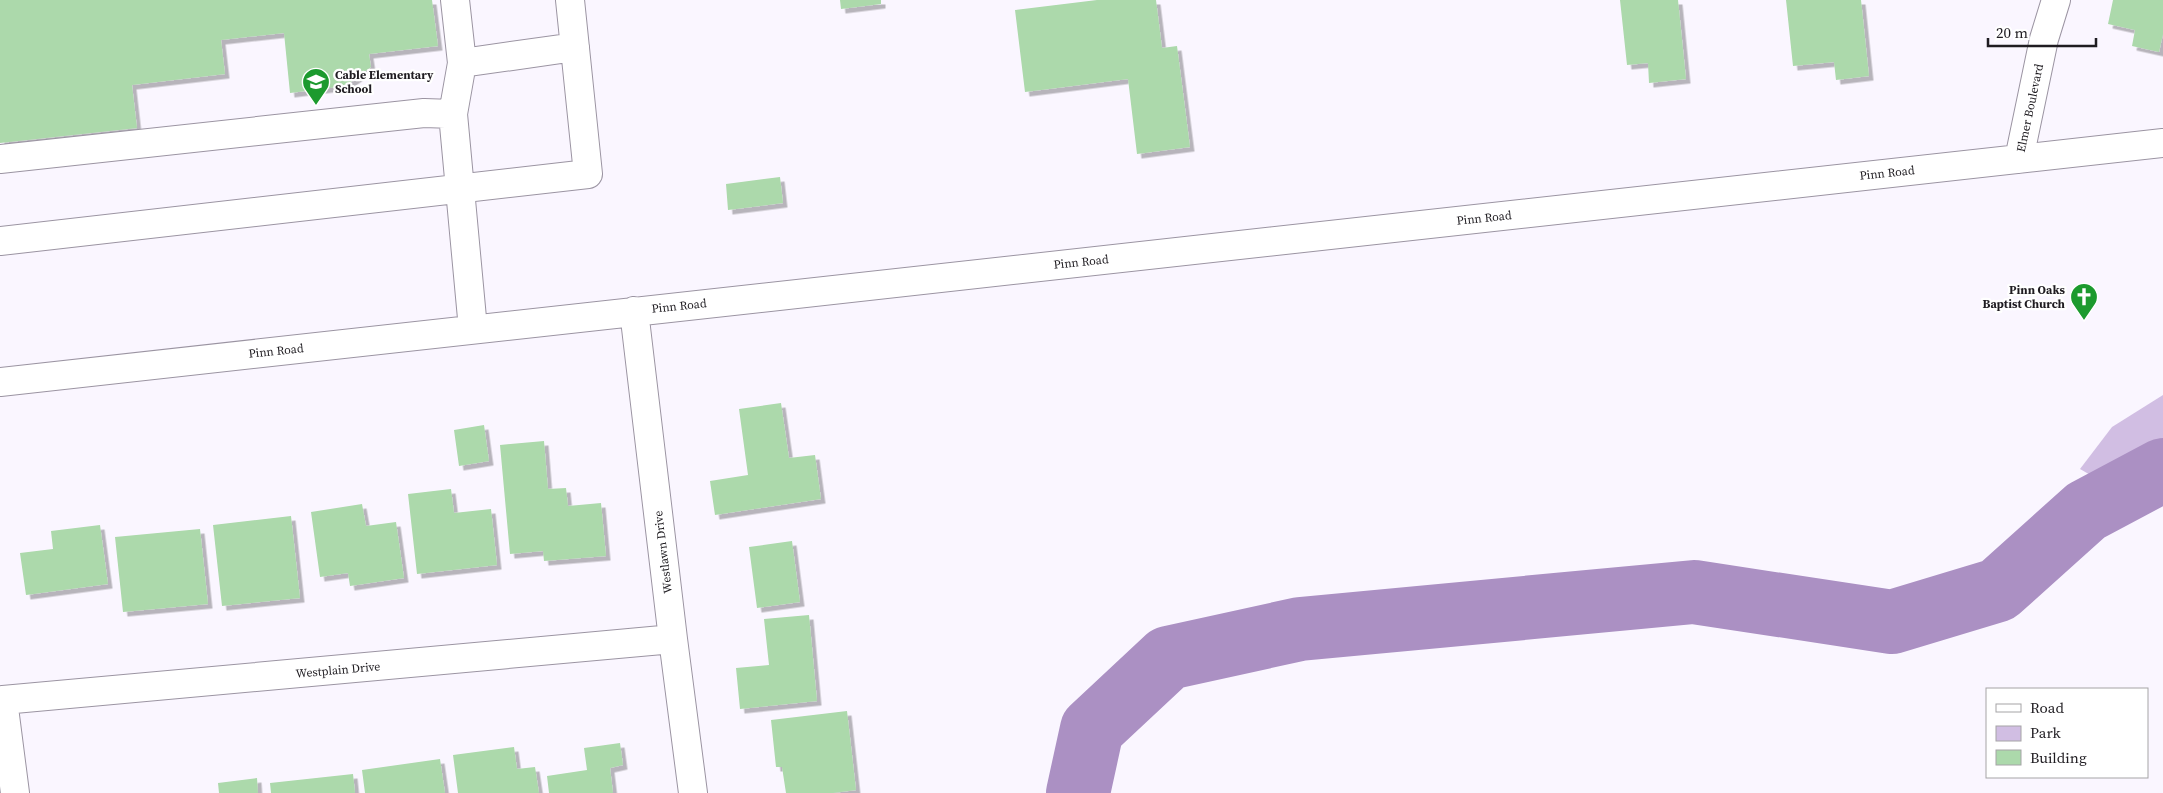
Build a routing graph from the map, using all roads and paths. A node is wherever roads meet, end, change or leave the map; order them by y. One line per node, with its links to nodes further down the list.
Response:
1 (455, 0): 5 (street)
2 (570, 0): 4 (street)
3 (2056, 0): 8 (street, Elmer Boulevard)
4 (575, 47): 5 (street); 10 (street)
5 (462, 63): 6 (street)
6 (453, 114): 9 (street); 10 (street)
7 (2163, 143): 8 (street, Pinn Road)
8 (2019, 158): 12 (street, Pinn Road)
9 (0, 159)
10 (461, 188): 11 (street); 13 (street)
11 (0, 242)
12 (634, 311): 13 (street, Pinn Road); 15 (street, Westlawn Drive)
13 (472, 329): 14 (street, Pinn Road)
14 (0, 382)
15 (673, 639): 16 (street, Westplain Drive); 17 (street, Westlawn Drive)
16 (15, 793)
17 (693, 793)

